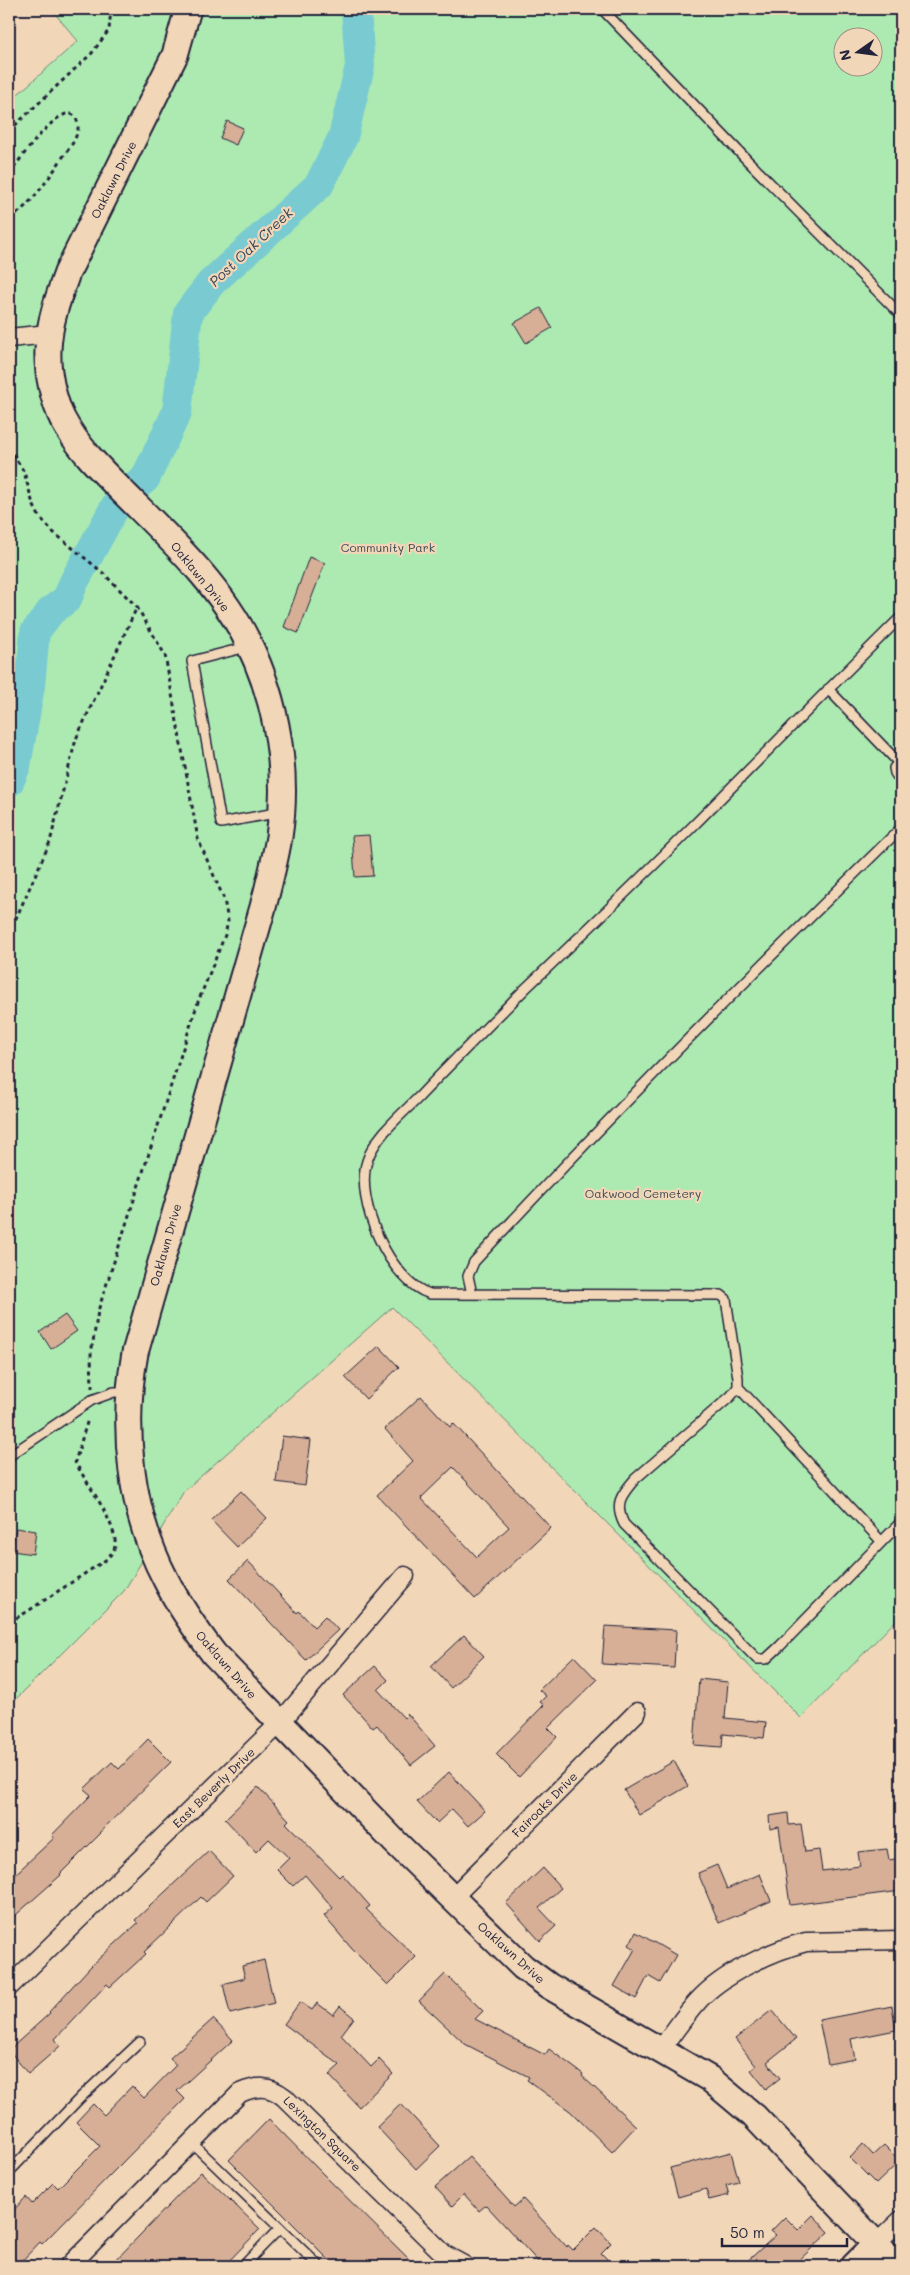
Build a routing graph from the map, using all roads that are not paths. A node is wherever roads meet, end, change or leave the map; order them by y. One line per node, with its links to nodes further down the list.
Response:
1 (188, 9): 4 (street, Oaklawn Drive)
2 (602, 9): 3 (lane)
3 (901, 315)
4 (49, 334): 5 (street); 7 (street, Oaklawn Drive)
5 (9, 338)
6 (901, 617): 8 (lane)
7 (250, 647): 11 (street, Oaklawn Drive); 11 (lane)
8 (828, 689): 9 (lane); 13 (lane)
9 (900, 760): 10 (lane)
10 (901, 782)
11 (281, 812): 15 (street, Oaklawn Drive)
12 (901, 828): 13 (lane)
13 (472, 1294): 14 (lane)
14 (738, 1387): 18 (lane); 18 (lane)
15 (129, 1392): 16 (lane); 21 (street, Oaklawn Drive)
16 (9, 1456)
17 (901, 1522): 18 (lane)
18 (881, 1542)
19 (405, 1576): 21 (street, East Beverly Drive)
20 (637, 1712): 22 (street, Fairoaks Drive)
21 (279, 1724): 22 (street, Oaklawn Drive); 24 (street, East Beverly Drive)
22 (452, 1898): 26 (street, Oaklawn Drive)
23 (901, 1940): 26 (street)
24 (9, 1987)
25 (140, 2042): 28 (lane)
26 (660, 2050): 31 (street, Oaklawn Drive)
27 (191, 2142): 30 (lane); 33 (street, Lexington Square); 35 (street, Lexington Square)
28 (9, 2172)
29 (901, 2220): 31 (street)
30 (280, 2228): 32 (lane); 34 (lane)
31 (875, 2244): 36 (street); 37 (street, Oaklawn Drive)
32 (313, 2264)
33 (69, 2266)
34 (243, 2266)
35 (462, 2266)
36 (854, 2266)
37 (897, 2266)

